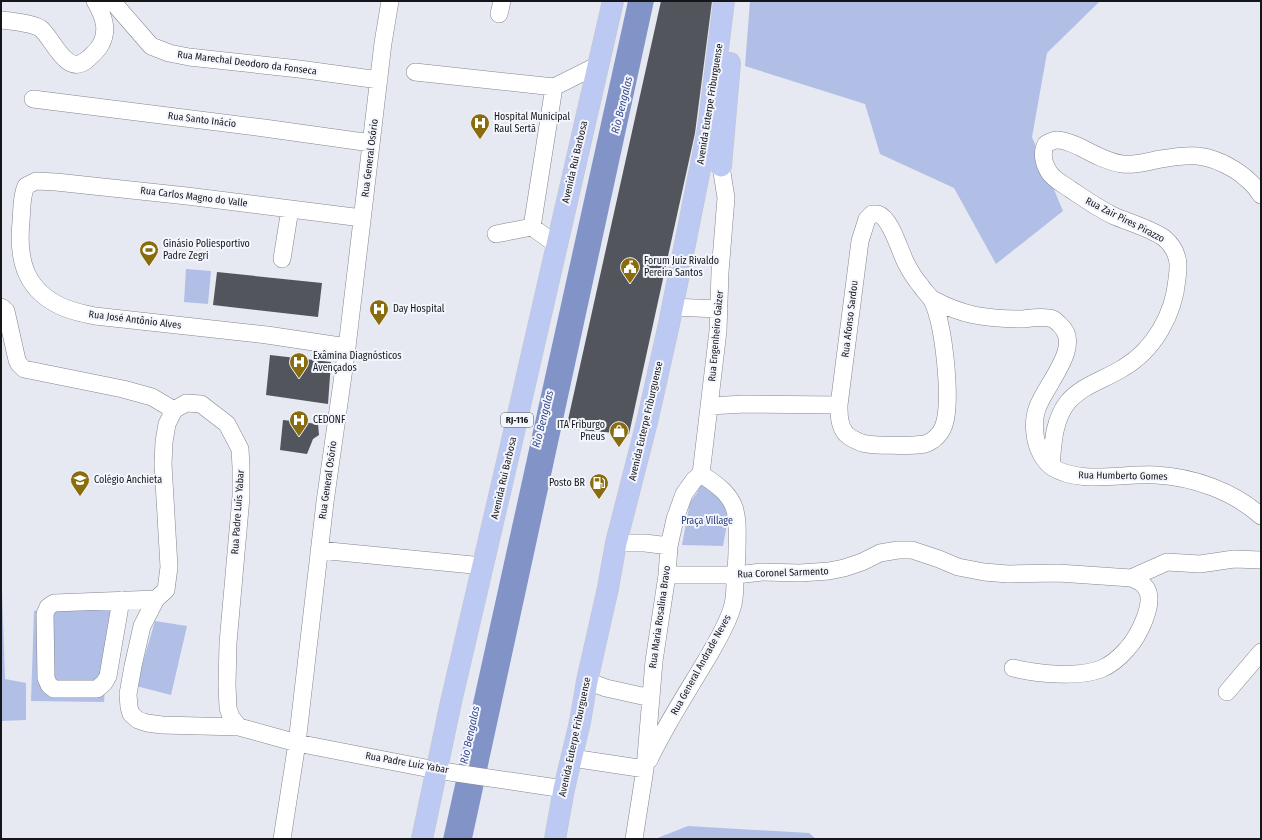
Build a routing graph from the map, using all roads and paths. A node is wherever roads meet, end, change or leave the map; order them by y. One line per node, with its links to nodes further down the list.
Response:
1 (95, 1): 7 (street)
2 (112, 1): 10 (street, Rua Marechal Deodoro da Fonseca)
3 (613, 1): 8 (main road, Avenida Rui Barbosa / RJ-116)
4 (724, 1): 13 (main road, Avenida Euterpe Friburguense)
5 (736, 1): 15 (main road)
6 (386, 2): 10 (street, Rua General Osório)
7 (1, 20)
8 (598, 65): 11 (street); 22 (main road, Avenida Rui Barbosa / RJ-116)
9 (415, 72): 11 (street)
10 (379, 80): 14 (street, Rua General Osório)
11 (554, 87): 20 (street)
12 (33, 99): 14 (street, Rua Santo Inácio)
13 (708, 129): 15 (street, Rua Engenheiro Gaizer); 26 (main road, Avenida Euterpe Friburguense)
14 (371, 143): 19 (street, Rua General Osório)
15 (721, 166): 27 (street, Rua Engenheiro Gaizer)
16 (26, 186): 18 (street, Rua Carlos Magno do Valle); 28 (street, Rua José Antônio Alves)
17 (1261, 195): 32 (street, Rua Zair Pires Pirazzo)
18 (290, 209): 19 (street, Rua Carlos Magno do Valle); 23 (street)
19 (362, 218): 28 (street, Rua General Osório)
20 (532, 227): 21 (street); 22 (street)
21 (496, 234)
22 (557, 245): 39 (main road, Avenida Rui Barbosa / RJ-116)
23 (282, 259)
24 (932, 299): 29 (street); 29 (street, Rua Afonso Sardou); 32 (street)
25 (1, 307): 31 (street)
26 (672, 307): 27 (street); 35 (main road, Avenida Euterpe Friburguense)
27 (719, 309): 30 (street, Rua Engenheiro Gaizer)
28 (347, 347): 37 (street, Rua General Osório)
29 (840, 405): 30 (street)
30 (709, 406): 33 (street, Rua Engenheiro Gaizer)
31 (174, 410): 43 (street); 50 (street, Rua Padre Luís Yabar)
32 (1051, 466): 34 (street, Rua Humberto Gomes)
33 (701, 474): 36 (street, Rua Maria Rosalina Bravo); 41 (street, Rua General Andrade Neves)
34 (1261, 516)
35 (616, 543): 36 (street); 47 (main road, Avenida Euterpe Friburguense)
36 (669, 546): 40 (street, Rua Maria Rosalina Bravo)
37 (320, 550): 39 (street); 51 (street, Rua General Osório)
38 (1261, 560): 42 (street, Rua Coronel Sarmento)
39 (483, 566): 54 (main road, Avenida Rui Barbosa / RJ-116)
40 (667, 575): 41 (street, Rua Coronel Sarmento); 49 (street, Rua Maria Rosalina Bravo)
41 (736, 575): 42 (street, Rua Coronel Sarmento); 53 (street, Rua General Andrade Neves)
42 (1131, 578): 46 (street)
43 (156, 599): 44 (street); 50 (street)
44 (121, 600): 44 (street)
45 (1261, 652): 48 (street)
46 (1013, 668)
47 (587, 681): 49 (street); 52 (main road, Avenida Euterpe Friburguense)
48 (1227, 692)
49 (651, 698): 53 (street, Rua Maria Rosalina Bravo)
50 (239, 727): 51 (street)
51 (297, 743): 54 (street, Rua Padre Luiz Yabar); 56 (street, Rua General Osório)
52 (572, 758): 53 (street); 55 (main road, Avenida Euterpe Friburguense)
53 (645, 769): 59 (street)
54 (446, 771): 55 (street, Rua Padre Luiz Yabar); 57 (main road, Avenida Rui Barbosa / RJ-116)
55 (564, 789): 58 (main road, Avenida Euterpe Friburguense)
56 (282, 839)
57 (422, 839)
58 (555, 839)
59 (634, 839)

